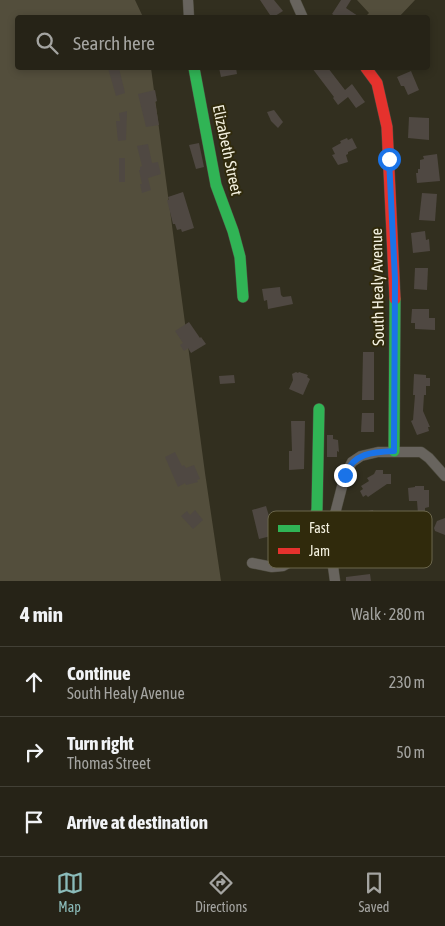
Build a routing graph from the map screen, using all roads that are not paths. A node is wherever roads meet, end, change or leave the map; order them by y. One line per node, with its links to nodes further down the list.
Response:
1 (188, 0): 3 (street)
2 (295, 0): 4 (street)
3 (189, 15)
4 (302, 15)
5 (194, 70): 7 (street, Elizabeth Street)
6 (367, 70): 9 (street, South Healy Avenue)
7 (243, 297)
8 (319, 409): 11 (street)
9 (394, 451): 10 (street); 12 (street)
10 (445, 476)
11 (317, 511)
12 (336, 511)
13 (252, 563): 14 (street)
14 (268, 566)
15 (333, 568): 16 (street)
16 (335, 581)

